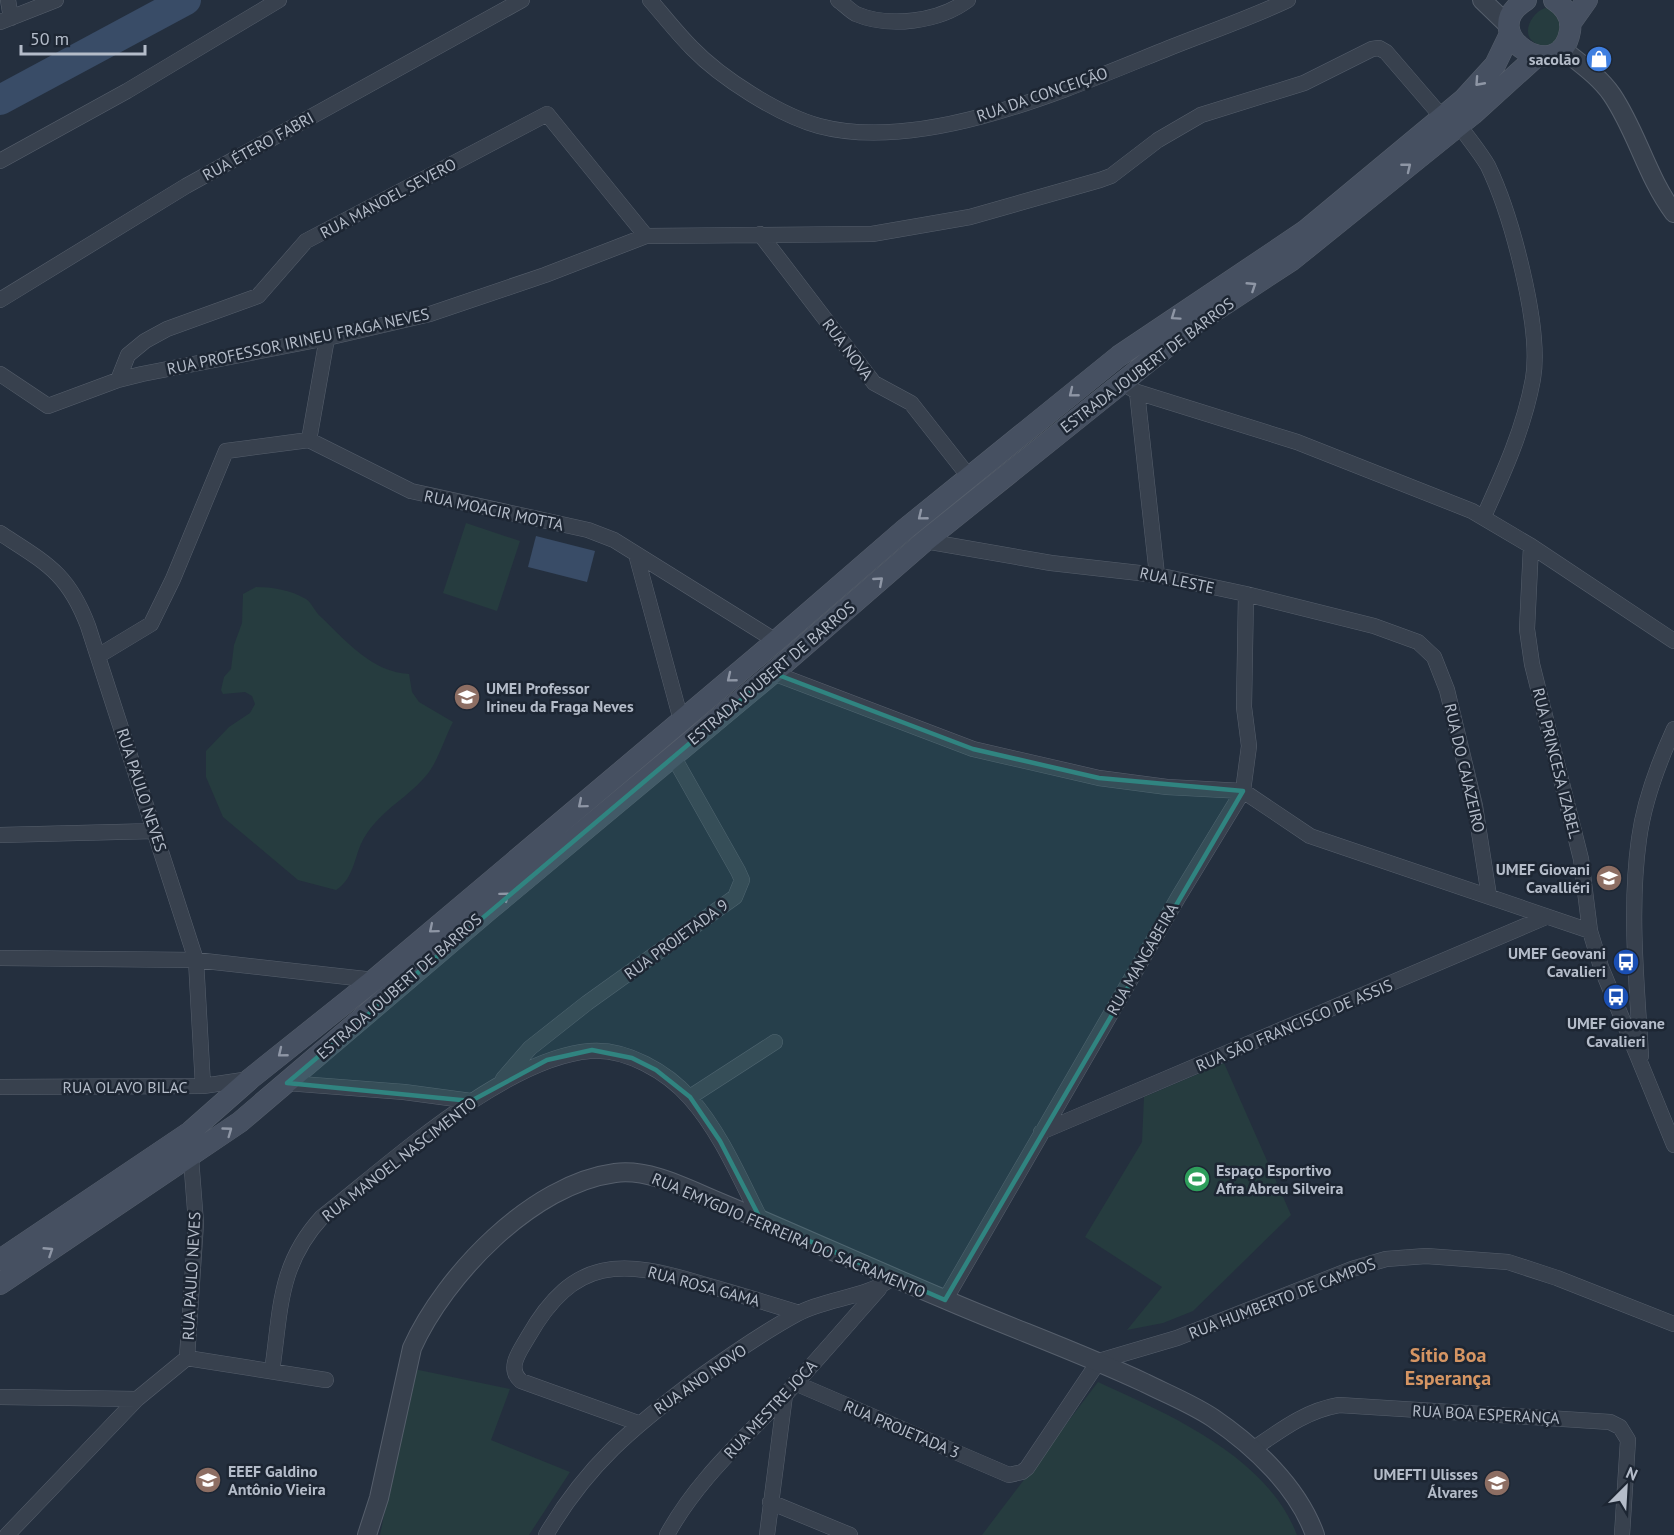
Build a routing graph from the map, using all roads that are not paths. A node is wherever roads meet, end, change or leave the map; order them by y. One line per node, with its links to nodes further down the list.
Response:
1 (8, 0): 13 (street)
2 (56, 0): 13 (street)
3 (279, 0): 19 (street)
4 (522, 0): 23 (street, RUA ÉTERO FABRI)
5 (650, 0): 8 (street, RUA DA CONCEIÇÃO)
6 (838, 0): 7 (street)
7 (968, 0)
8 (1288, 0)
9 (1482, 0): 15 (street)
10 (1526, 0): 15 (main road, ESTRADA JOUBERT DE BARROS)
11 (1554, 0): 14 (main road)
12 (1587, 0): 14 (main road)
13 (5, 20)
14 (1570, 24): 16 (main road)
15 (1510, 30): 17 (main road); 18 (main road, ESTRADA JOUBERT DE BARROS, one-way to 18)
16 (1561, 48): 17 (main road); 20 (street)
17 (1538, 56): 18 (main road, ESTRADA JOUBERT DE BARROS)
18 (1450, 121): 21 (street, RUA PROFESSOR IRINEU FRAGA NEVES); 27 (main road, ESTRADA JOUBERT DE BARROS, one-way to 18); 29 (main road, ESTRADA JOUBERT DE BARROS, one-way to 29); 30 (street, RUA PROFESSOR IRINEU FRAGA NEVES)
19 (0, 162)
20 (1674, 213)
21 (760, 234): 22 (street, RUA PROFESSOR IRINEU FRAGA NEVES); 29 (street, RUA NOVA)
22 (646, 236): 24 (street, RUA PROFESSOR IRINEU FRAGA NEVES); 26 (street, RUA MANOEL SEVERO)
23 (0, 300)
24 (327, 338): 26 (street, RUA PROFESSOR IRINEU FRAGA NEVES); 28 (street)
25 (0, 374): 26 (street, RUA PROFESSOR IRINEU FRAGA NEVES)
26 (118, 380)
27 (1129, 387): 30 (street); 32 (main road, ESTRADA JOUBERT DE BARROS); 35 (street)
28 (309, 440): 34 (street, RUA MOACIR MOTTA); 40 (street)
29 (970, 478): 37 (main road, ESTRADA JOUBERT DE BARROS, one-way to 37)
30 (1484, 516): 33 (street)
31 (0, 533): 40 (street, RUA PAULO NEVES)
32 (925, 541): 35 (street, RUA LESTE); 41 (main road, ESTRADA JOUBERT DE BARROS, one-way to 32)
33 (1531, 546): 38 (street); 50 (street, RUA PRINCESA IZABEL)
34 (636, 555): 37 (street, RUA MOACIR MOTTA); 42 (street)
35 (1157, 575): 36 (street, RUA LESTE)
36 (1246, 594): 39 (street, RUA LESTE); 45 (street, RUA MANGABEIRA)
37 (776, 641): 42 (main road, ESTRADA JOUBERT DE BARROS, one-way to 42)
38 (1674, 641)
39 (1423, 646): 48 (street, RUA DO CAJAZEIRO)
40 (98, 656): 46 (street, RUA PAULO NEVES)
41 (773, 673): 44 (main road, ESTRADA JOUBERT DE BARROS); 45 (street)
42 (681, 720): 53 (main road, ESTRADA JOUBERT DE BARROS, one-way to 53)
43 (1674, 729): 55 (street)
44 (673, 756): 57 (main road, ESTRADA JOUBERT DE BARROS, one-way to 44); 59 (street, RUA PROJETADA 9)
45 (1243, 791): 48 (street); 63 (street, RUA MANGABEIRA)
46 (155, 831): 47 (street); 52 (street, RUA PAULO NEVES)
47 (0, 835)
48 (1489, 896): 49 (street)
49 (1546, 917): 50 (street); 63 (street, RUA SÃO FRANCISCO DE ASSIS)
50 (1590, 931): 55 (street, RUA PRINCESA IZABEL)
51 (0, 958): 52 (street)
52 (195, 960): 53 (street); 58 (street, RUA PAULO NEVES)
53 (374, 980): 56 (main road, ESTRADA JOUBERT DE BARROS, one-way to 56)
54 (775, 1042): 61 (street)
55 (1641, 1068): 64 (street, RUA PRINCESA IZABEL)
56 (249, 1079): 58 (street, RUA OLAVO BILAC); 68 (main road, ESTRADA JOUBERT DE BARROS)
57 (286, 1083): 62 (street); 65 (main road, ESTRADA JOUBERT DE BARROS, one-way to 57)
58 (203, 1086): 60 (street, RUA OLAVO BILAC)
59 (498, 1086): 61 (street, RUA MANOEL NASCIMENTO); 62 (street, RUA MANOEL NASCIMENTO)
60 (0, 1087)
61 (690, 1097): 66 (street, RUA MANOEL NASCIMENTO)
62 (471, 1101): 78 (street, RUA MANOEL NASCIMENTO)
63 (1041, 1132): 73 (street, RUA MANGABEIRA)
64 (1674, 1145)
65 (191, 1158): 71 (main road, ESTRADA JOUBERT DE BARROS, one-way to 65); 76 (street, RUA PAULO NEVES)
66 (761, 1220): 70 (street, RUA EMYGDIO FERREIRA DO SACRAMENTO); 88 (street, RUA EMYGDIO FERREIRA DO SACRAMENTO)
67 (0, 1245): 68 (street)
68 (23, 1245): 69 (main road, ESTRADA JOUBERT DE BARROS)
69 (0, 1260)
70 (894, 1277): 72 (street, RUA ANO NOVO); 73 (street, RUA EMYGDIO FERREIRA DO SACRAMENTO)
71 (0, 1284)
72 (879, 1288): 74 (street, RUA ANO NOVO); 80 (street, RUA MESTRE JOCA)
73 (945, 1300): 77 (street, RUA EMYGDIO FERREIRA DO SACRAMENTO)
74 (799, 1313): 84 (street, RUA ANO NOVO); 84 (street, RUA ROSA GAMA)
75 (1674, 1324): 77 (street, RUA HUMBERTO DE CAMPOS)
76 (187, 1358): 78 (street); 83 (street)
77 (1099, 1361): 80 (street, RUA PROJETADA 3); 85 (street, RUA EMYGDIO FERREIRA DO SACRAMENTO)
78 (272, 1371): 79 (street)
79 (326, 1380)
80 (795, 1383): 81 (street, RUA MESTRE JOCA)
81 (785, 1395): 86 (street); 90 (street, RUA MESTRE JOCA)
82 (0, 1397): 83 (street)
83 (137, 1400): 87 (street)
84 (638, 1423): 89 (street, RUA ANO NOVO)
85 (1253, 1449): 93 (street, RUA EMYGDIO FERREIRA DO SACRAMENTO); 94 (street, RUA BOA ESPERANÇA)
86 (770, 1502): 91 (street); 92 (street)
87 (7, 1535)
88 (367, 1535)
89 (546, 1535)
90 (667, 1535)
91 (767, 1535)
92 (850, 1535)
93 (1315, 1535)
94 (1622, 1535)

